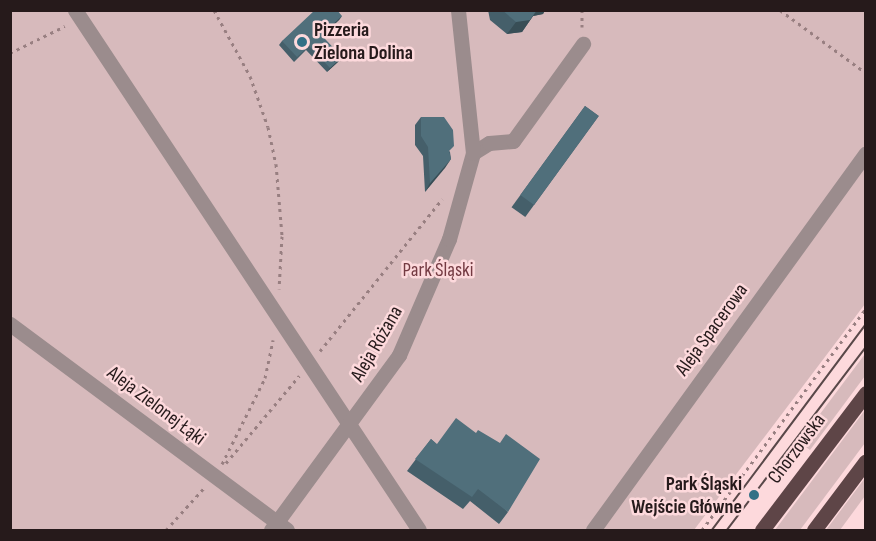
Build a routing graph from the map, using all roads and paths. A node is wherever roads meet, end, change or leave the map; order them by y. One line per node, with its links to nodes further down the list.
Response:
1 (458, 10): 7 (street, Aleja Różana)
2 (780, 10): 6 (path)
3 (77, 15): 5 (path); 12 (street)
4 (583, 44): 7 (street)
5 (10, 53)
6 (866, 73)
7 (473, 153): 14 (street, Aleja Różana)
8 (866, 153): 19 (street, Aleja Spacerowa)
9 (445, 196): 12 (path)
10 (866, 308): 20 (path)
11 (10, 324): 16 (street, Aleja Zielonej Łąki)
12 (309, 365): 14 (street); 16 (path)
13 (866, 393): 21 (main road, Chorzowska)
14 (350, 426): 17 (street, Aleja Różana); 18 (street)
15 (866, 461): 22 (main road)
16 (215, 476): 17 (street, Aleja Zielonej Łąki)
17 (278, 528)
18 (419, 531)
19 (593, 531)
20 (702, 531)
21 (762, 531)
22 (814, 531)

